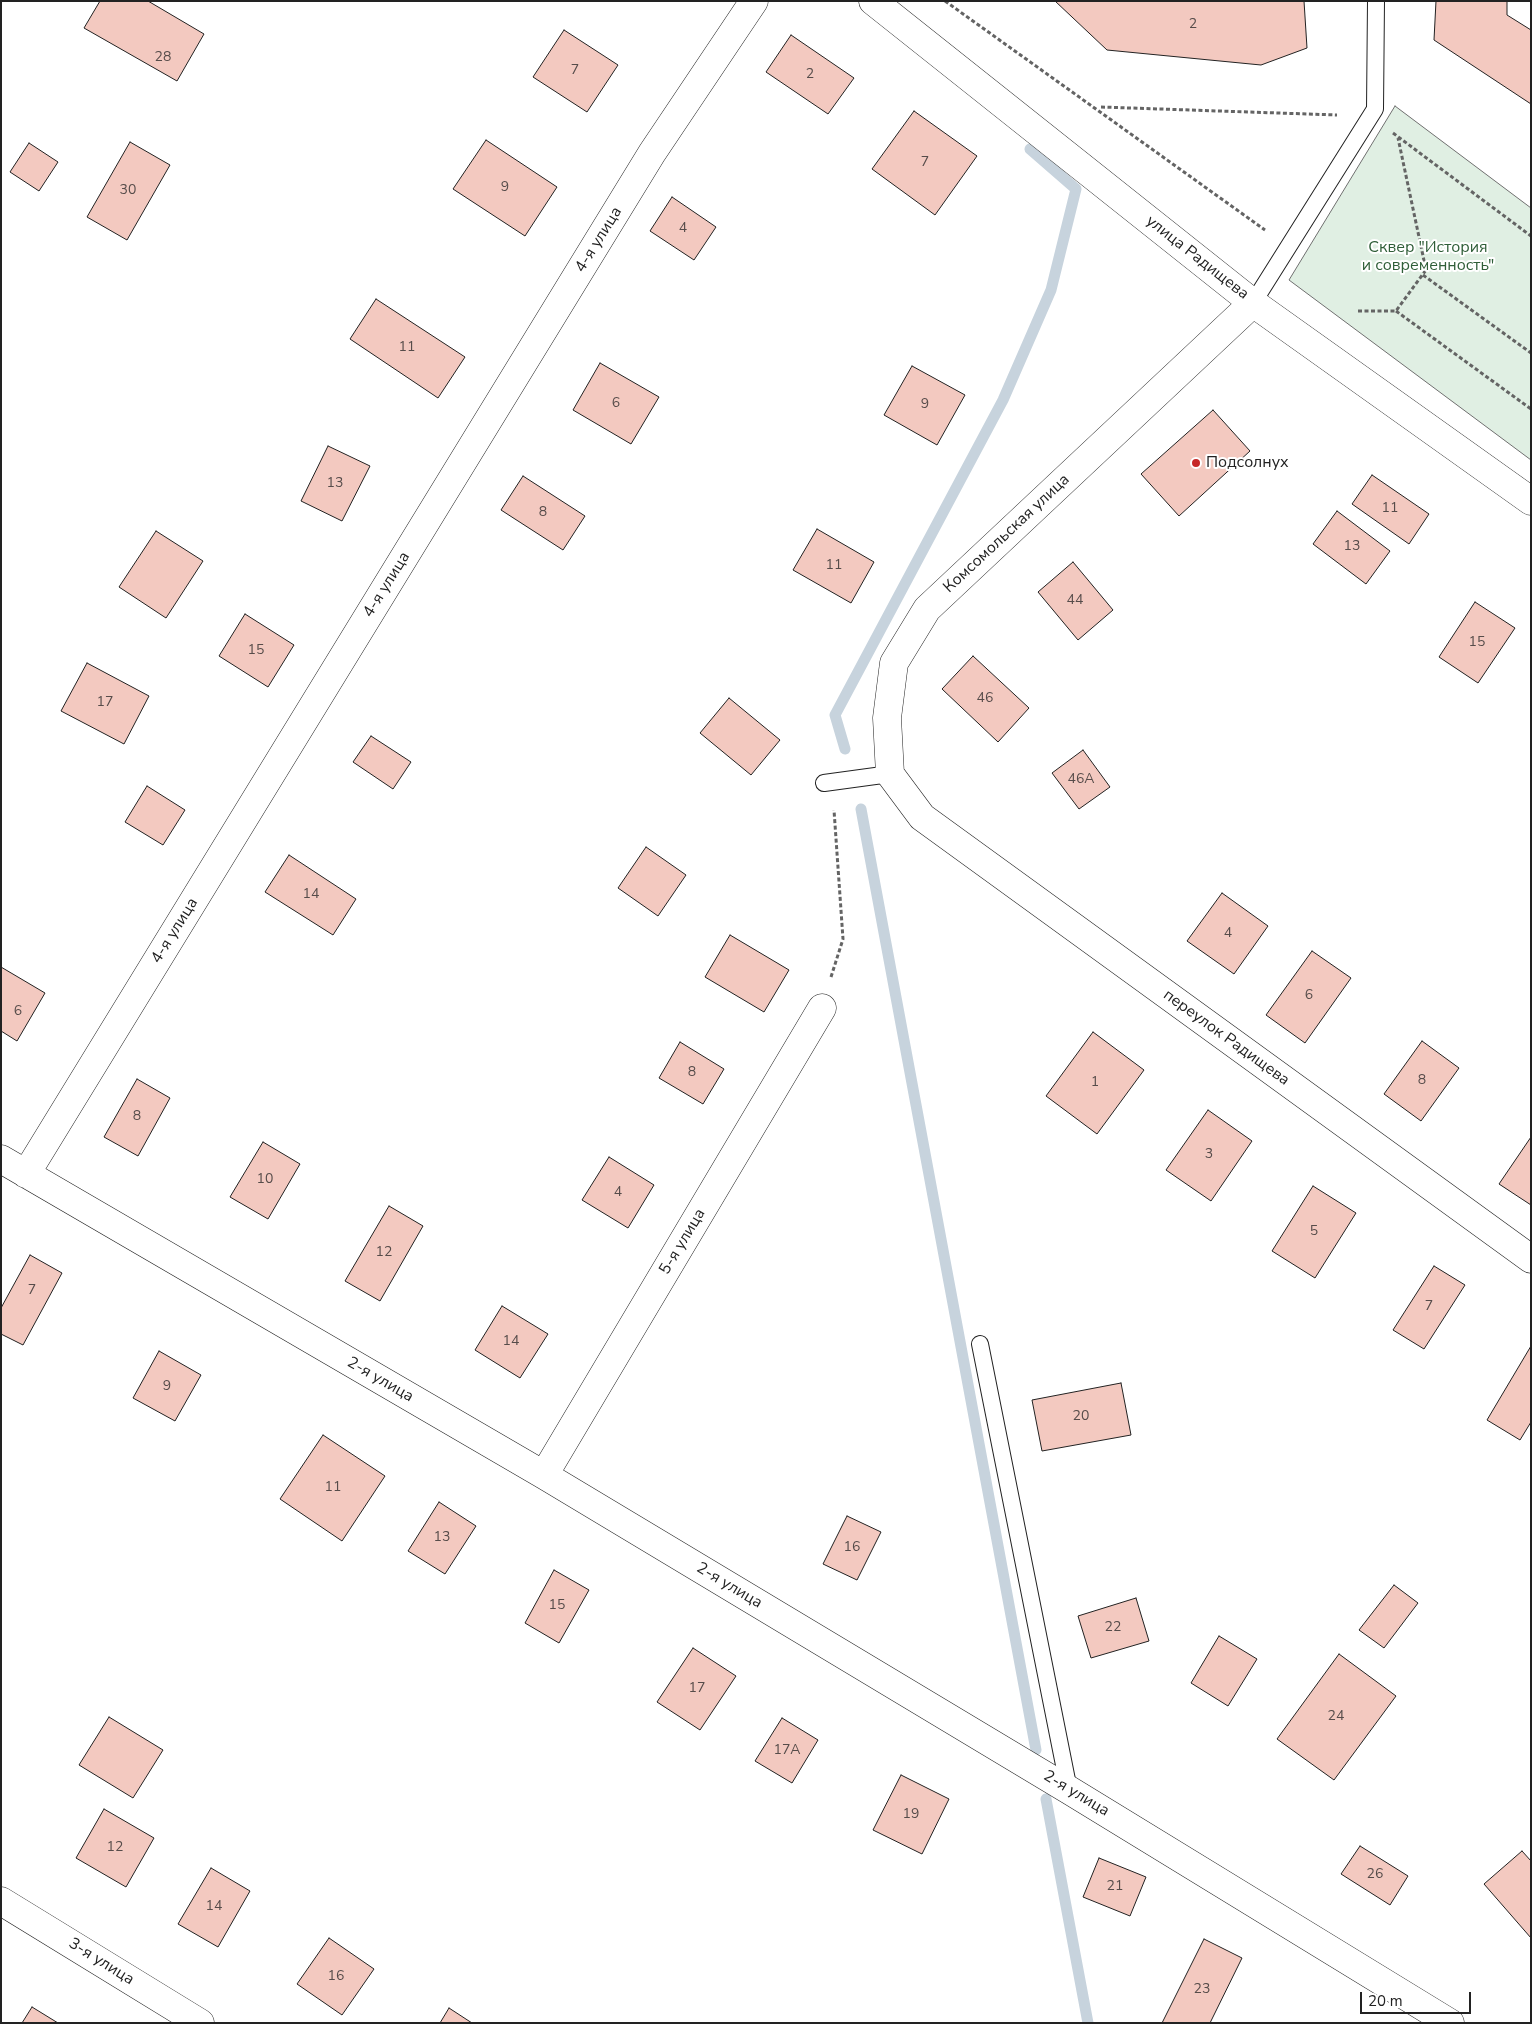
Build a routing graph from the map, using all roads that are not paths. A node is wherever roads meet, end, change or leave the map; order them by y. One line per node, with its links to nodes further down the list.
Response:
1 (754, 1): 10 (street, 4-я улица)
2 (873, 1): 4 (street, улица Радищева)
3 (1376, 1): 4 (lane)
4 (1253, 303): 5 (street, улица Радищева); 6 (street, Комсомольская улица)
5 (1531, 501)
6 (890, 774): 7 (lane); 11 (street, переулок Радищева)
7 (829, 782)
8 (822, 1008): 13 (street, 5-я улица)
9 (1, 1159): 10 (street, 2-я улица)
10 (26, 1174): 13 (street, 2-я улица)
11 (1531, 1259)
12 (980, 1344): 14 (lane)
13 (544, 1475): 14 (street, 2-я улица)
14 (1069, 1790): 17 (street, 2-я улица)
15 (1, 1901): 16 (street, 3-я улица)
16 (200, 2023)
17 (1450, 2023)

